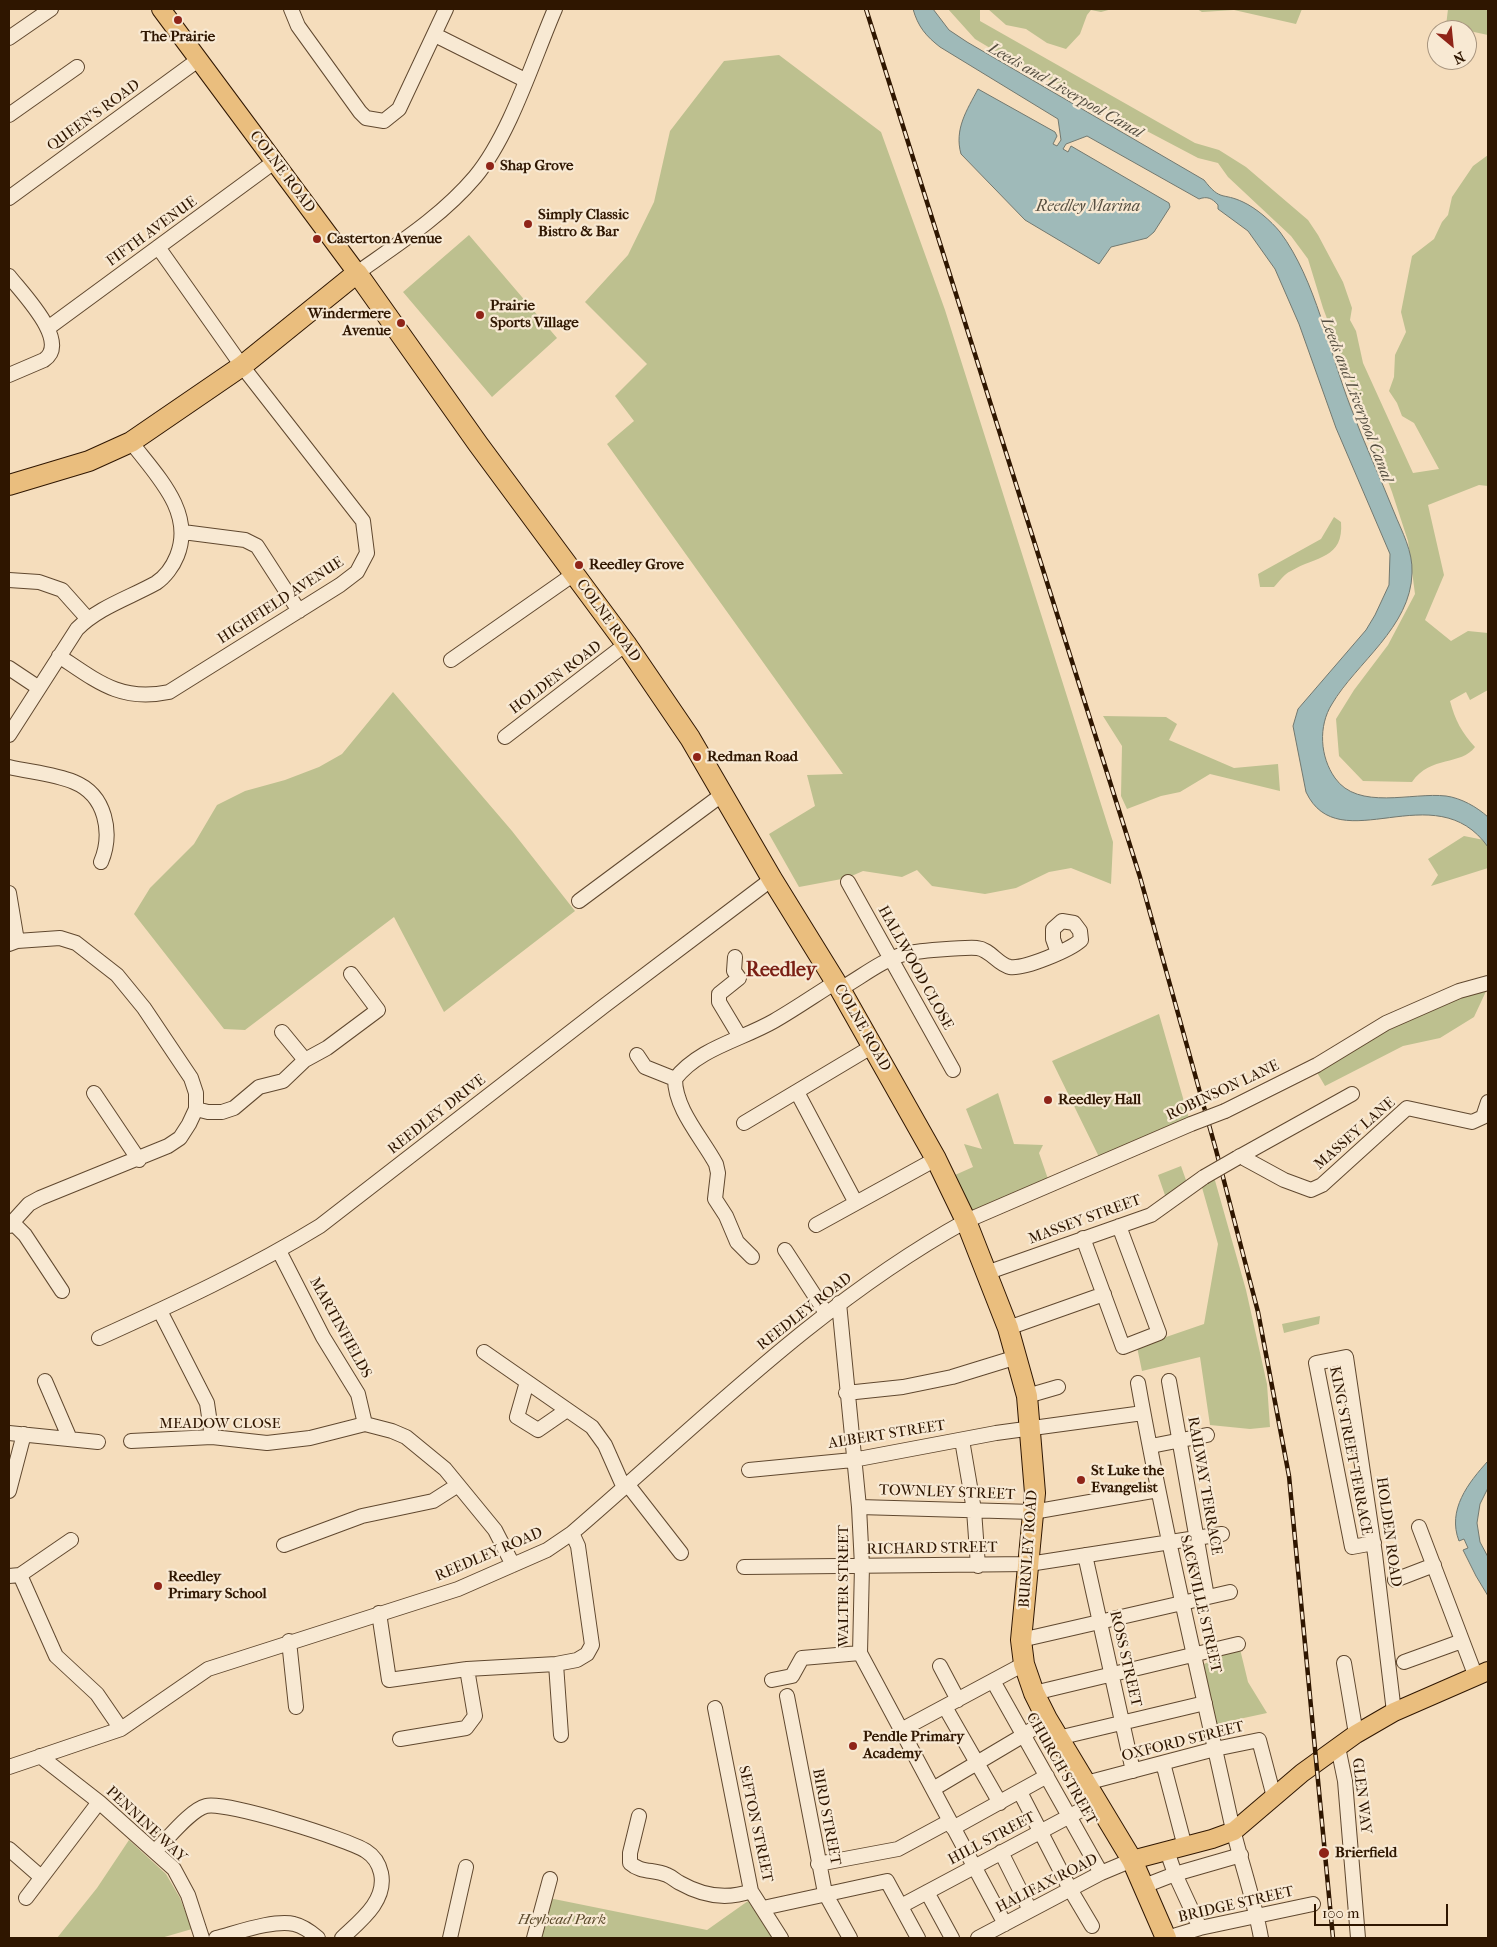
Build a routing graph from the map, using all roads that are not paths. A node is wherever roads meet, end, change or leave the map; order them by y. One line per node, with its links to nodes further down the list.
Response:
1 (51, 9): 7 (street)
2 (161, 9): 8 (main road, COLNE ROAD)
3 (291, 9): 6 (street)
4 (446, 9): 6 (street)
5 (555, 9): 10 (street)
6 (435, 35): 10 (street)
7 (9, 38)
8 (198, 60): 13 (main road, COLNE ROAD); 14 (street, QUEEN'S ROAD)
9 (78, 67): 12 (street)
10 (525, 80): 16 (street)
11 (9, 97): 12 (street)
12 (13, 112)
13 (274, 162): 15 (street, FIFTH AVENUE); 16 (main road, COLNE ROAD)
14 (9, 198)
15 (158, 247): 18 (street, FIFTH AVENUE); 19 (street, HIGHFIELD AVENUE)
16 (357, 273): 19 (highway); 24 (highway, COLNE ROAD)
17 (9, 276): 18 (street)
18 (48, 328): 20 (street)
19 (242, 366): 21 (highway); 26 (street, HIGHFIELD AVENUE)
20 (9, 375)
21 (131, 442): 22 (highway); 23 (street)
22 (9, 485)
23 (183, 532): 26 (street); 27 (street)
24 (574, 574): 28 (highway, COLNE ROAD); 30 (street)
25 (9, 580): 27 (street)
26 (299, 611): 29 (street, HIGHFIELD AVENUE)
27 (88, 618): 29 (street)
28 (626, 644): 34 (street, HOLDEN ROAD); 36 (highway, COLNE ROAD)
29 (59, 656): 32 (street)
30 (450, 660)
31 (9, 668): 32 (street)
32 (39, 688): 33 (street)
33 (9, 735)
34 (505, 737)
35 (9, 767): 37 (street)
36 (723, 794): 38 (highway, COLNE ROAD); 41 (street)
37 (101, 862)
38 (772, 880): 48 (highway, COLNE ROAD); 72 (street, REEDLEY DRIVE)
39 (848, 882): 45 (street, HALLWOOD CLOSE)
40 (9, 893): 42 (street)
41 (579, 901)
42 (13, 943): 60 (street)
43 (1058, 953): 45 (street)
44 (735, 957): 50 (street)
45 (892, 959): 48 (street); 54 (street, HALLWOOD CLOSE)
46 (351, 974): 53 (street)
47 (1488, 983): 66 (street, ROBINSON LANE, bridge)
48 (838, 986): 50 (street); 51 (highway, COLNE ROAD)
49 (282, 1032): 53 (street)
50 (740, 1037): 55 (street)
51 (872, 1046): 56 (street); 63 (highway, COLNE ROAD)
52 (637, 1055): 55 (street)
53 (305, 1060): 60 (street)
54 (953, 1070)
55 (675, 1079): 73 (street)
56 (797, 1092): 61 (street); 65 (street)
57 (94, 1093): 64 (street)
58 (1352, 1094): 62 (street, MASSEY STREET)
59 (1488, 1102): 62 (street, MASSEY LANE)
60 (196, 1109): 64 (street)
61 (744, 1123)
62 (1239, 1157): 69 (street, MASSEY STREET, bridge)
63 (936, 1159): 65 (street); 66 (highway, COLNE ROAD)
64 (139, 1160): 67 (street)
65 (856, 1204): 68 (street)
66 (966, 1220): 74 (highway, BURNLEY ROAD); 77 (street, REEDLEY ROAD)
67 (10, 1224): 75 (street)
68 (816, 1225)
69 (1119, 1226): 70 (street, MASSEY STREET); 76 (street)
70 (1083, 1238): 74 (street, MASSEY STREET); 76 (street)
71 (785, 1250): 79 (street)
72 (279, 1251): 78 (street, REEDLEY DRIVE); 94 (street, MARTINFIELDS)
73 (752, 1257)
74 (986, 1273): 80 (highway, BURNLEY ROAD)
75 (62, 1292)
76 (1104, 1294): 80 (street)
77 (839, 1303): 79 (street, REEDLEY ROAD); 90 (street, WALTER STREET)
78 (160, 1311): 81 (street, REEDLEY DRIVE); 99 (street)
79 (826, 1314): 109 (street, REEDLEY ROAD)
80 (1008, 1328): 83 (highway, BURNLEY ROAD)
81 (99, 1338)
82 (484, 1352): 87 (street)
83 (1017, 1357): 90 (street); 91 (highway, BURNLEY ROAD)
84 (1346, 1357): 121 (street, HOLDEN ROAD); 121 (street, KING STREET TERRACE)
85 (1168, 1380): 103 (street, RAILWAY TERRACE)
86 (45, 1382): 100 (street)
87 (527, 1382): 92 (street); 92 (street)
88 (1138, 1383): 93 (street, SACKVILLE STREET)
89 (1058, 1387): 91 (street)
90 (846, 1393): 106 (street, WALTER STREET)
91 (1027, 1396): 95 (highway, BURNLEY ROAD)
92 (567, 1410): 109 (street)
93 (1144, 1413): 95 (street, ALBERT STREET); 105 (street, SACKVILLE STREET)
94 (365, 1424): 99 (street, MEADOW CLOSE); 108 (street)
95 (1031, 1428): 101 (street, ALBERT STREET); 114 (highway, BURNLEY ROAD)
96 (9, 1433): 97 (street)
97 (24, 1434): 100 (street); 111 (street)
98 (1207, 1435): 103 (street)
99 (212, 1437): 102 (street, MEADOW CLOSE)
100 (70, 1438): 104 (street)
101 (962, 1440): 106 (street, ALBERT STREET); 113 (street)
102 (131, 1441)
103 (1179, 1441): 105 (street); 118 (street, RAILWAY TERRACE)
104 (98, 1442)
105 (1150, 1446): 110 (street, SACKVILLE STREET)
106 (853, 1460): 107 (street, ALBERT STREET); 112 (street, WALTER STREET)
107 (749, 1470)
108 (458, 1486): 122 (street); 126 (street)
109 (626, 1487): 116 (street, REEDLEY ROAD); 123 (street)
110 (1158, 1490): 114 (street, TOWNLEY STREET); 120 (street, SACKVILLE STREET)
111 (9, 1491)
112 (859, 1507): 113 (street, TOWNLEY STREET); 128 (street, WALTER STREET)
113 (974, 1510): 114 (street, TOWNLEY STREET); 129 (street)
114 (1033, 1512): 125 (highway, BURNLEY ROAD)
115 (1419, 1527): 127 (street)
116 (572, 1533): 126 (street, REEDLEY ROAD); 146 (street)
117 (1222, 1534): 118 (street, RICHARD STREET)
118 (1197, 1538): 120 (street, RICHARD STREET); 134 (street, RAILWAY TERRACE)
119 (71, 1540): 131 (street)
120 (1169, 1542): 124 (street, RICHARD STREET); 135 (street, SACKVILLE STREET)
121 (1374, 1543): 161 (street, HOLDEN ROAD)
122 (284, 1545)
123 (681, 1553)
124 (1085, 1555): 125 (street, RICHARD STREET); 137 (street, ROSS STREET)
125 (1029, 1564): 129 (street, RICHARD STREET); 138 (highway, BURNLEY ROAD)
126 (513, 1565): 136 (street, REEDLEY ROAD)
127 (1434, 1565): 132 (street); 140 (street)
128 (862, 1566): 129 (street, RICHARD STREET); 130 (street, RICHARD STREET); 142 (street, WALTER STREET)
129 (978, 1566)
130 (744, 1567)
131 (14, 1576): 164 (street)
132 (1395, 1580)
133 (1230, 1592): 134 (street)
134 (1207, 1597): 135 (street)
135 (1183, 1603): 137 (street); 143 (street, SACKVILLE STREET)
136 (380, 1613): 139 (street, REEDLEY ROAD); 149 (street)
137 (1100, 1622): 138 (street); 150 (street, ROSS STREET)
138 (1021, 1640): 147 (highway, BURNLEY ROAD)
139 (289, 1641): 158 (street); 164 (street, REEDLEY ROAD)
140 (1462, 1641): 144 (street); 151 (street)
141 (1238, 1644): 143 (street)
142 (860, 1653): 152 (street); 165 (street, WALTER STREET)
143 (1194, 1654): 150 (street); 157 (street, SACKVILLE STREET)
144 (1404, 1662)
145 (1344, 1663): 166 (street)
146 (556, 1664): 149 (street); 167 (street)
147 (1024, 1664): 153 (street); 154 (highway, BURNLEY ROAD)
148 (940, 1666): 156 (street)
149 (467, 1669): 170 (street)
150 (1112, 1674): 154 (street); 163 (street, ROSS STREET)
151 (1482, 1674): 161 (main road)
152 (772, 1680)
153 (993, 1681): 156 (street); 168 (street, CHURCH STREET)
154 (1034, 1693): 162 (highway, BURNLEY ROAD)
155 (787, 1696): 198 (street, BIRD STREET)
156 (958, 1700): 159 (street)
157 (1205, 1703): 163 (street); 172 (street, SACKVILLE STREET)
158 (296, 1707)
159 (946, 1707): 165 (street); 174 (street)
160 (715, 1708): 207 (street, SEFTON STREET)
161 (1394, 1712): 166 (main road)
162 (1047, 1719): 168 (street); 169 (highway, BURNLEY ROAD)
163 (1123, 1722): 169 (street); 177 (street, ROSS STREET)
164 (120, 1729): 173 (street, REEDLEY ROAD)
165 (901, 1730): 180 (street, WALTER STREET)
166 (1356, 1734): 171 (main road)
167 (561, 1735)
168 (1024, 1736): 174 (street); 178 (street, CHURCH STREET)
169 (1058, 1738): 179 (highway, BURNLEY ROAD)
170 (400, 1739)
171 (1338, 1747): 182 (main road); 232 (street, GLEN WAY)
172 (1215, 1749): 175 (street, OXFORD STREET); 182 (street, OXFORD STREET); 190 (street, SACKVILLE STREET)
173 (40, 1756): 176 (street, REEDLEY ROAD); 184 (street, PENNINE WAY)
174 (977, 1763): 180 (street); 185 (street)
175 (1163, 1763): 177 (street, OXFORD STREET); 191 (street)
176 (9, 1767)
177 (1134, 1771): 179 (street, OXFORD STREET)
178 (1047, 1776): 181 (street); 187 (street, CHURCH STREET)
179 (1086, 1783): 183 (highway, BURNLEY ROAD)
180 (933, 1789): 188 (street, WALTER STREET)
181 (1020, 1792): 185 (street); 189 (street)
182 (1274, 1797): 190 (main road)
183 (1098, 1801): 187 (street, HILL STREET); 197 (highway, BURNLEY ROAD)
184 (99, 1802): 193 (street, PENNINE WAY); 203 (street)
185 (1000, 1803): 188 (street)
186 (639, 1816): 207 (street)
187 (1070, 1816): 189 (street, HILL STREET); 201 (street, CHURCH STREET)
188 (951, 1824): 198 (street); 200 (street, WALTER STREET)
189 (1041, 1831): 195 (street, HILL STREET); 206 (street)
190 (1234, 1831): 191 (main road); 196 (street, SACKVILLE STREET)
191 (1185, 1846): 194 (main road)
192 (9, 1849): 203 (street)
193 (155, 1851): 220 (street, PENNINE WAY); 223 (street)
194 (1167, 1851): 197 (main road); 202 (street)
195 (1001, 1852): 200 (street, HILL STREET); 214 (street)
196 (1241, 1855): 202 (street); 215 (street, SACKVILLE STREET)
197 (1132, 1860): 201 (street, HALIFAX ROAD); 205 (highway)
198 (818, 1864): 209 (street, BIRD STREET)
199 (466, 1867): 224 (street)
200 (974, 1867): 208 (street, HILL STREET); 216 (street, WALTER STREET)
201 (1101, 1873): 206 (street, HALIFAX ROAD)
202 (1175, 1874): 205 (street); 218 (street)
203 (41, 1877): 210 (street)
204 (550, 1879): 225 (street)
205 (1144, 1886): 230 (highway)
206 (1070, 1889): 214 (street, HALIFAX ROAD); 217 (street)
207 (751, 1891): 213 (street, SEFTON STREET)
208 (927, 1892): 212 (street, HILL STREET); 229 (street)
209 (825, 1893): 212 (street); 213 (street); 227 (street, BIRD STREET)
210 (26, 1898)
211 (1313, 1904): 215 (street, BRIDGE STREET)
212 (901, 1906): 228 (street)
213 (763, 1908): 226 (street, SEFTON STREET)
214 (1030, 1910): 216 (street, HALIFAX ROAD)
215 (1257, 1916): 218 (street, BRIDGE STREET); 231 (street, SACKVILLE STREET)
216 (1005, 1924): 219 (street, HALIFAX ROAD)
217 (1092, 1926)
218 (1200, 1928): 230 (street, BRIDGE STREET)
219 (981, 1937)
220 (202, 1938)
221 (216, 1938): 222 (street)
222 (318, 1938)
223 (342, 1938)
224 (450, 1938)
225 (534, 1938)
226 (781, 1938)
227 (850, 1938)
228 (918, 1938)
229 (952, 1938)
230 (1167, 1938)
231 (1262, 1938)
232 (1358, 1938)

